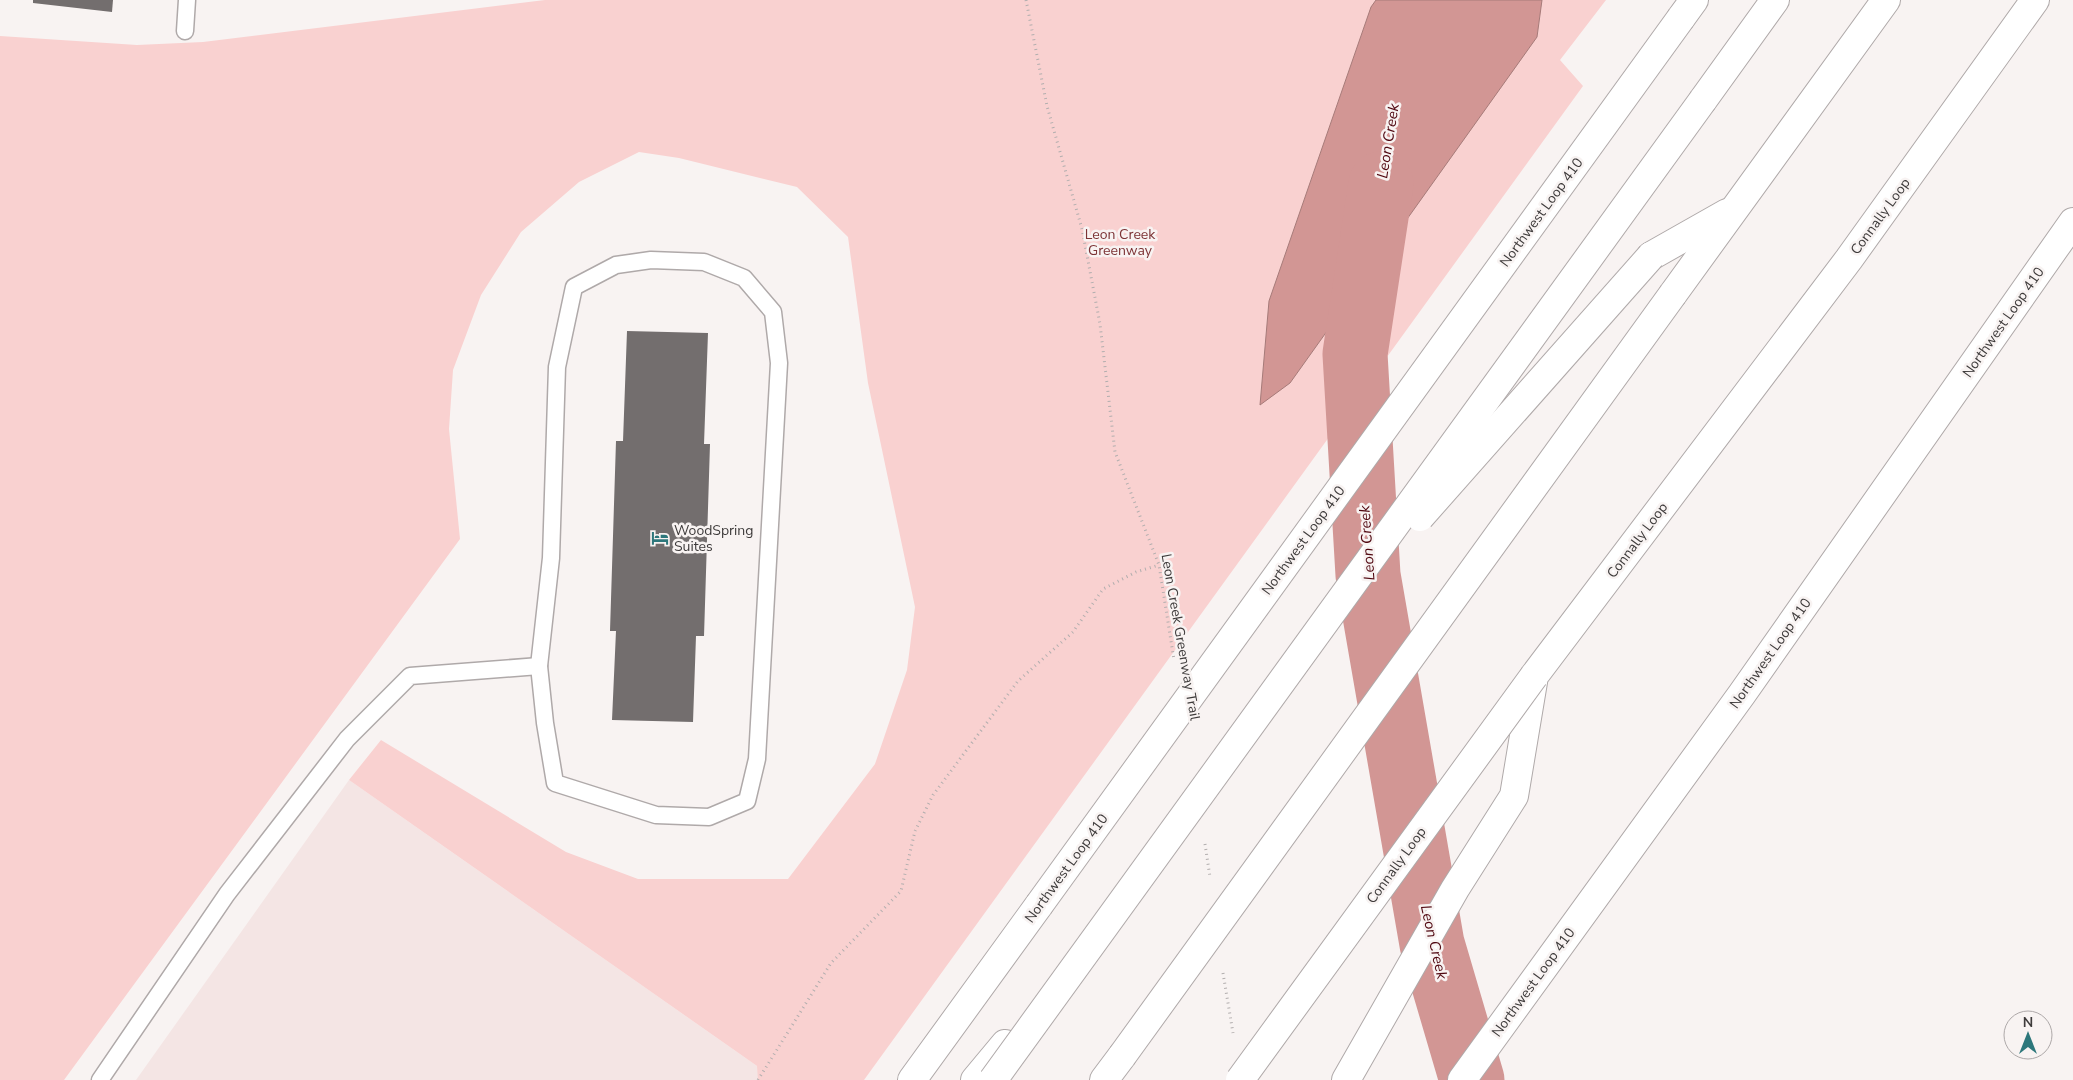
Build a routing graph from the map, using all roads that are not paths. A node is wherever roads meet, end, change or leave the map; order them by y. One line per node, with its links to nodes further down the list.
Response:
1 (188, 0): 6 (lane)
2 (1775, 0): 14 (main road, bridge)
3 (1886, 0): 7 (main road)
4 (2035, 0): 10 (main road, Connally Loop)
5 (1688, 9): 12 (main road, Northwest Loop 410, bridge)
6 (185, 31)
7 (1735, 209): 13 (main road, bridge); 15 (main road, bridge)
8 (2073, 222): 18 (main road, Northwest Loop 410)
9 (539, 666): 9 (lane); 11 (lane)
10 (1534, 676): 16 (main road, Connally Loop, bridge); 17 (main road)
11 (100, 1080)
12 (912, 1080)
13 (975, 1080)
14 (993, 1080)
15 (1104, 1080)
16 (1240, 1080)
17 (1346, 1080)
18 (1462, 1080)

